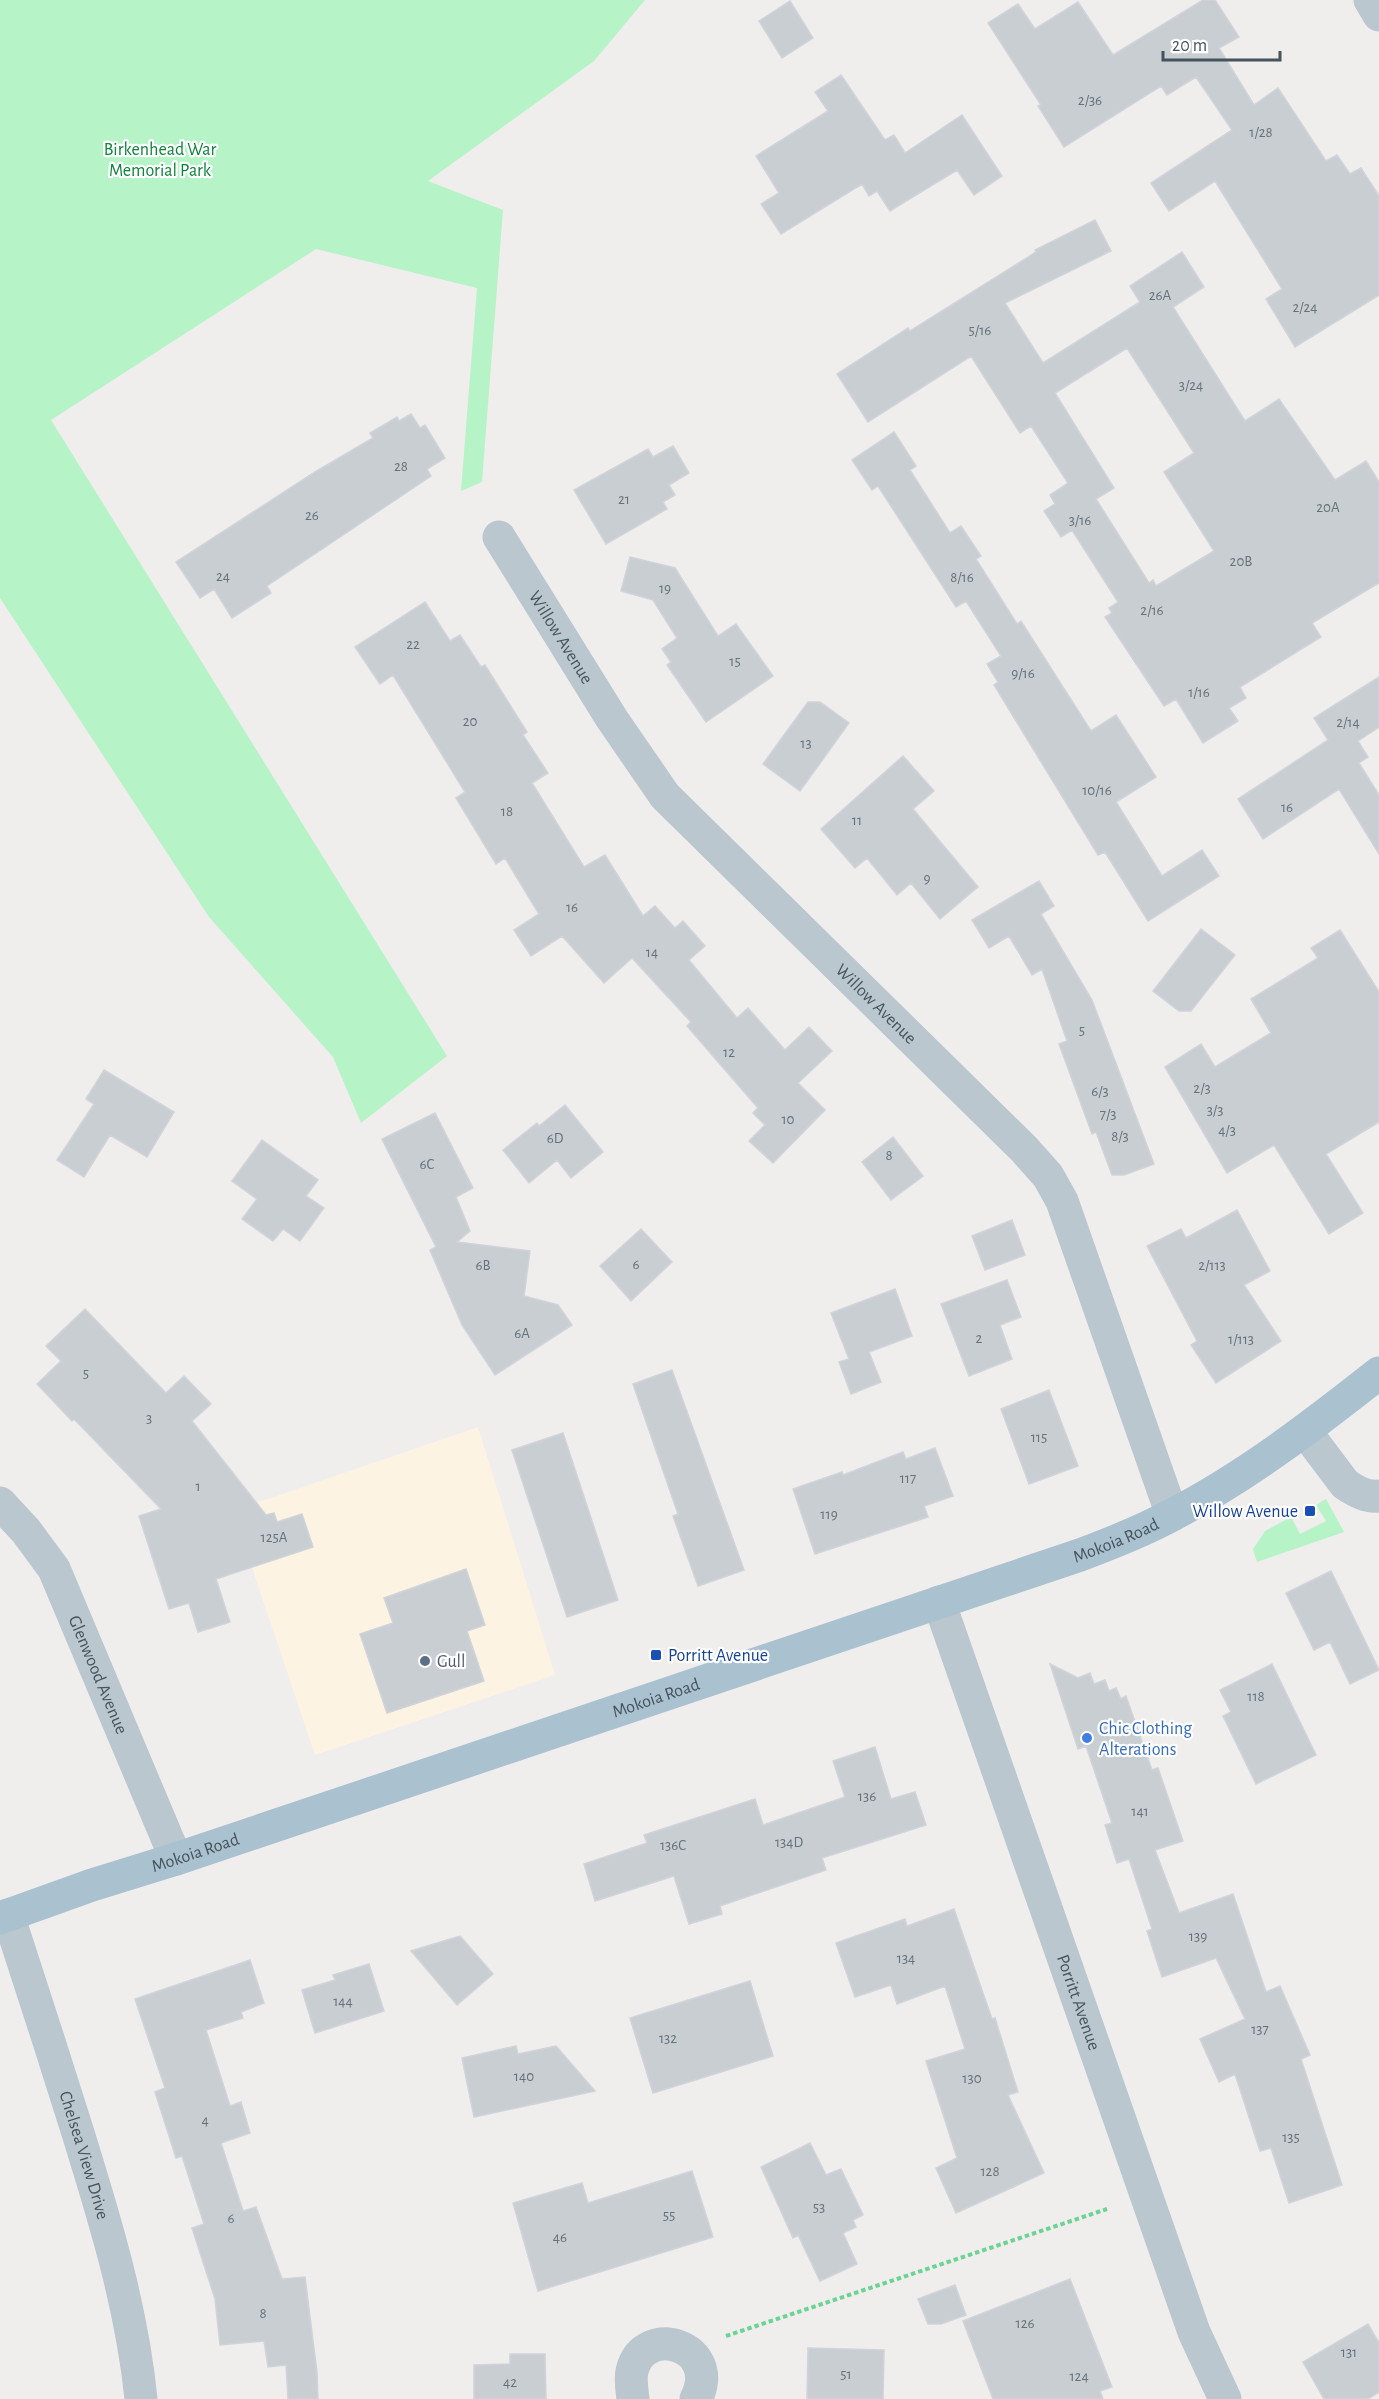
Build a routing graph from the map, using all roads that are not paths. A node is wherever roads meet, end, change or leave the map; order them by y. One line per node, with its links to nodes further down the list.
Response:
1 (1370, 0): 2 (street)
2 (1379, 15)
3 (499, 537): 8 (street, Willow Avenue)
4 (1379, 1373): 5 (main road, Mokoia Road)
5 (1305, 1431): 6 (street); 8 (main road, Mokoia Road)
6 (1379, 1496)
7 (0, 1503): 10 (street, Glenwood Avenue)
8 (1172, 1515): 9 (main road, Mokoia Road)
9 (939, 1602): 10 (main road, Mokoia Road); 15 (street, Porritt Avenue)
10 (176, 1859): 11 (main road, Mokoia Road)
11 (4, 1917): 12 (street, Chelsea View Drive)
12 (141, 2399)
13 (633, 2399): 14 (street)
14 (696, 2399)
15 (1225, 2399)

